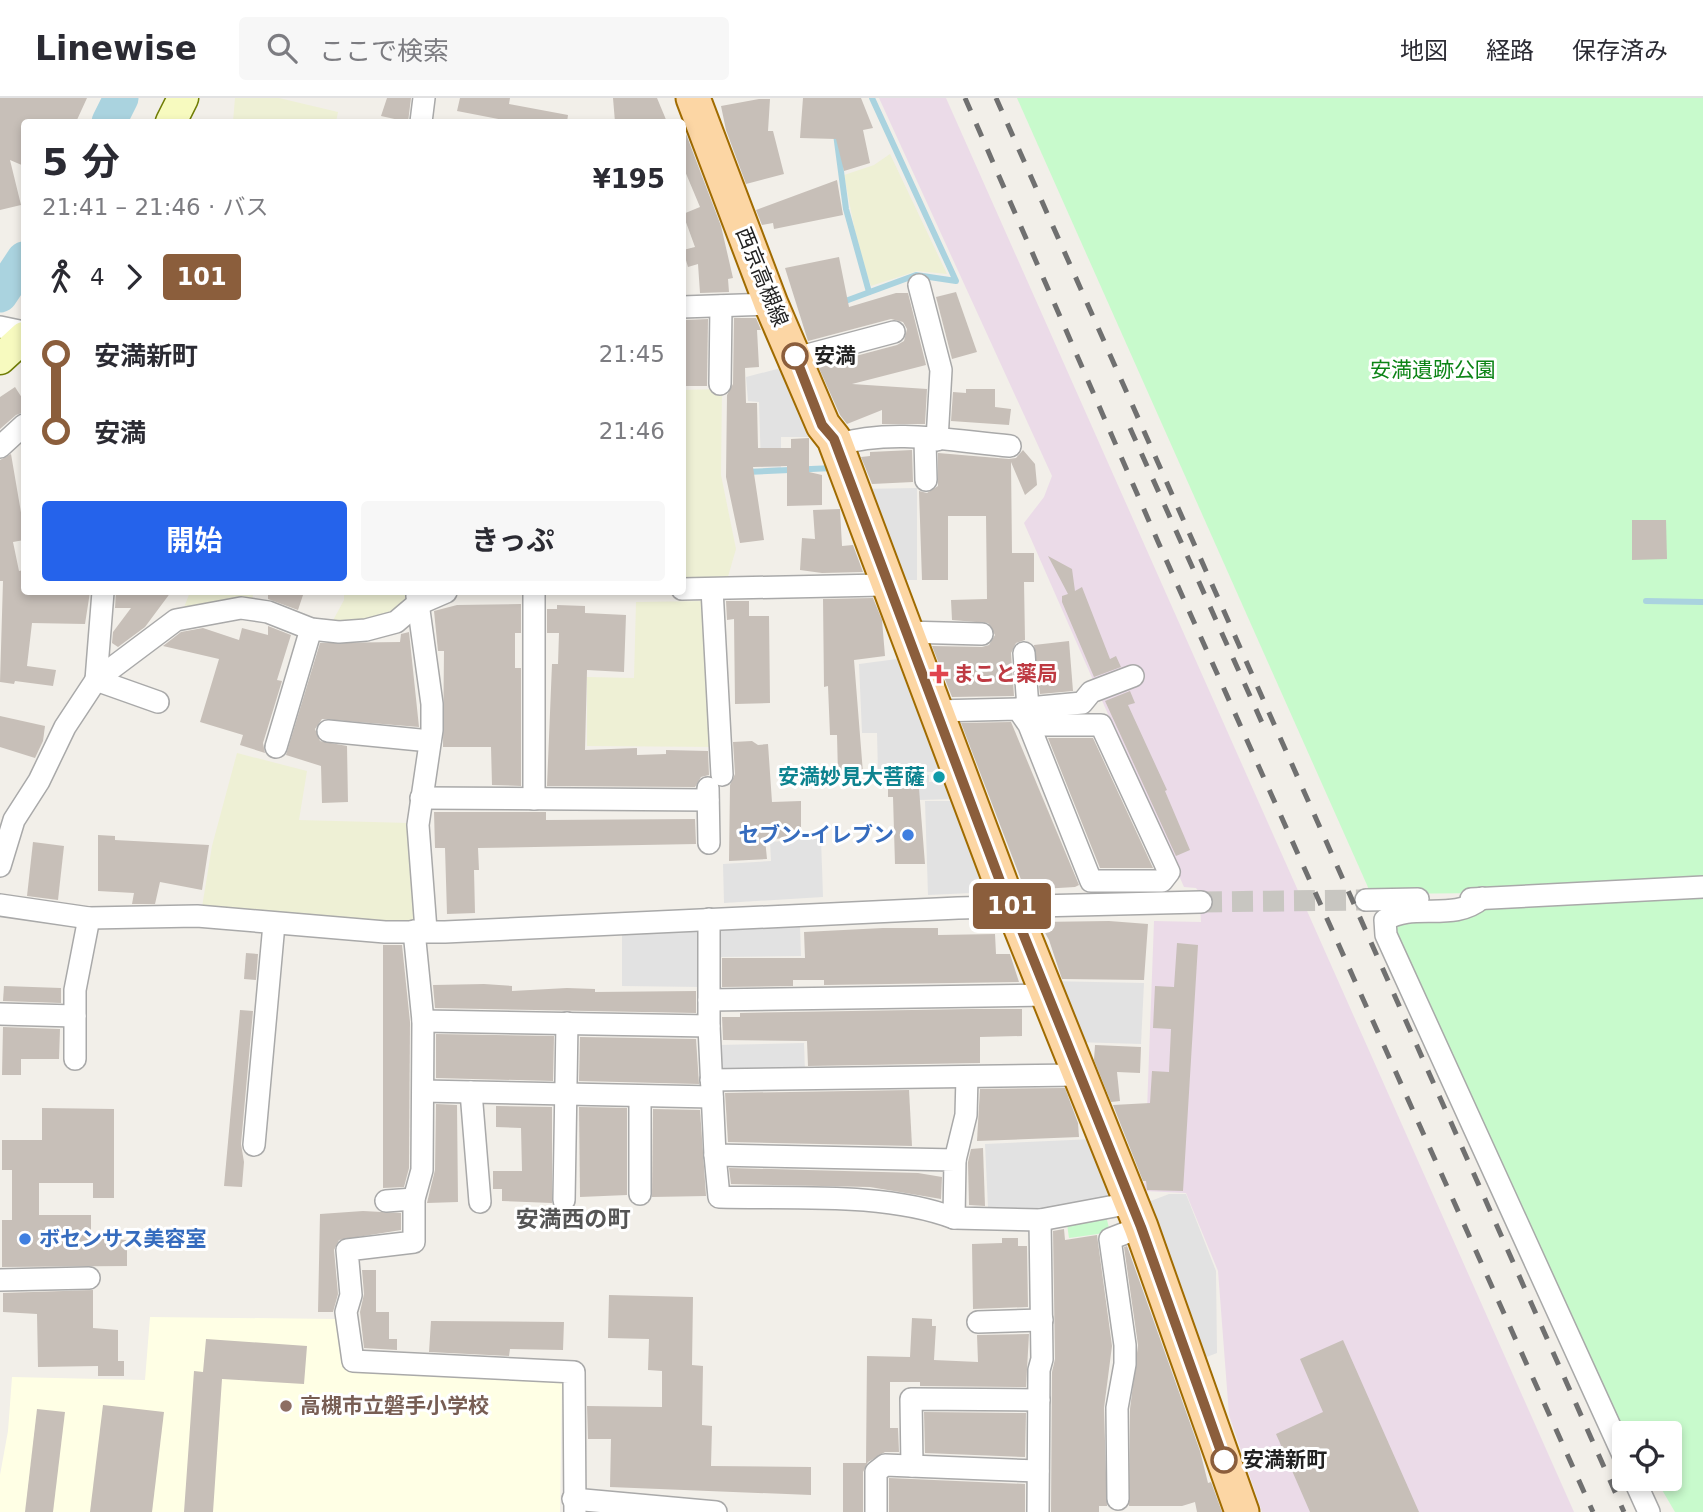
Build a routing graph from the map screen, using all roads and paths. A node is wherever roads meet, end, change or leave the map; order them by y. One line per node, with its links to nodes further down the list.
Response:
1 (183, 98): 4 (main road)
2 (424, 98): 5 (street)
3 (693, 98): 7 (main road, 西京高槻線)
4 (172, 119)
5 (421, 119)
6 (919, 285): 16 (street)
7 (771, 304): 8 (street); 12 (main road, 西京高槻線)
8 (721, 306): 9 (street); 14 (street)
9 (686, 307)
10 (15, 331): 13 (main road)
11 (894, 332): 12 (street)
12 (796, 358): 17 (main road, 西京高槻線)
13 (0, 359)
14 (720, 384)
15 (21, 428): 18 (street)
16 (931, 440): 17 (street); 19 (street); 20 (street)
17 (836, 445): 28 (main road, 西京高槻線)
18 (0, 447)
19 (997, 451)
20 (926, 480)
21 (882, 585): 23 (street)
22 (686, 589): 23 (street)
23 (712, 589): 39 (street)
24 (103, 595): 32 (street)
25 (534, 595): 41 (street)
26 (416, 598): 27 (street); 37 (street)
27 (311, 629): 32 (street); 38 (street)
28 (905, 632): 29 (street); 34 (main road, 西京高槻線)
29 (982, 634)
30 (1024, 653): 35 (street)
31 (1133, 676): 35 (street)
32 (96, 680): 33 (street); 43 (street)
33 (158, 702)
34 (935, 711): 35 (street); 49 (main road, 西京高槻線)
35 (1025, 714): 35 (street)
36 (328, 731): 37 (street)
37 (430, 741): 40 (street)
38 (275, 747)
39 (713, 788): 41 (street); 42 (street)
40 (421, 798): 41 (street); 53 (street)
41 (534, 799)
42 (709, 844)
43 (0, 866)
44 (1703, 887): 45 (street)
45 (1482, 898): 46 (street); 85 (street)
46 (1366, 900)
47 (1201, 902): 49 (street)
48 (0, 905): 50 (street)
49 (1012, 906): 51 (street); 54 (main road, 西京高槻線)
50 (89, 918): 52 (street); 57 (street)
51 (709, 919): 53 (street); 55 (street)
52 (274, 924): 53 (street); 69 (street)
53 (420, 931): 58 (street)
54 (1047, 995): 55 (street); 62 (main road, 西京高槻線)
55 (709, 1000): 60 (street)
56 (0, 1014): 57 (street)
57 (75, 1016): 61 (street)
58 (423, 1021): 59 (street); 65 (street)
59 (567, 1023): 60 (street); 67 (street)
60 (709, 1026): 64 (street)
61 (75, 1059)
62 (1078, 1075): 63 (street); 77 (main road, 西京高槻線)
63 (967, 1077): 64 (street); 71 (street)
64 (712, 1089): 68 (street); 70 (street)
65 (423, 1091): 66 (street); 73 (street)
66 (471, 1093): 67 (street); 76 (street)
67 (566, 1094): 68 (street); 74 (street)
68 (640, 1096): 72 (street)
69 (254, 1145)
70 (715, 1155): 71 (street); 78 (street)
71 (955, 1160): 78 (street)
72 (640, 1194)
73 (414, 1199): 75 (street); 90 (street)
74 (564, 1200)
75 (386, 1201)
76 (480, 1202)
77 (1136, 1215): 79 (street); 89 (street); 94 (main road, 西京高槻線)
78 (954, 1218): 79 (street)
79 (1040, 1220): 82 (street)
80 (89, 1278): 81 (street)
81 (0, 1280)
82 (1042, 1320): 83 (street); 84 (street)
83 (978, 1322)
84 (1039, 1401): 86 (street); 87 (street)
85 (1612, 1431)
86 (912, 1466): 87 (street); 92 (street)
87 (1038, 1471): 93 (street)
88 (1639, 1491): 95 (street)
89 (1118, 1499)
90 (574, 1506): 91 (street)
91 (716, 1512)
92 (876, 1512)
93 (1038, 1512)
94 (1242, 1512)
95 (1649, 1512)

